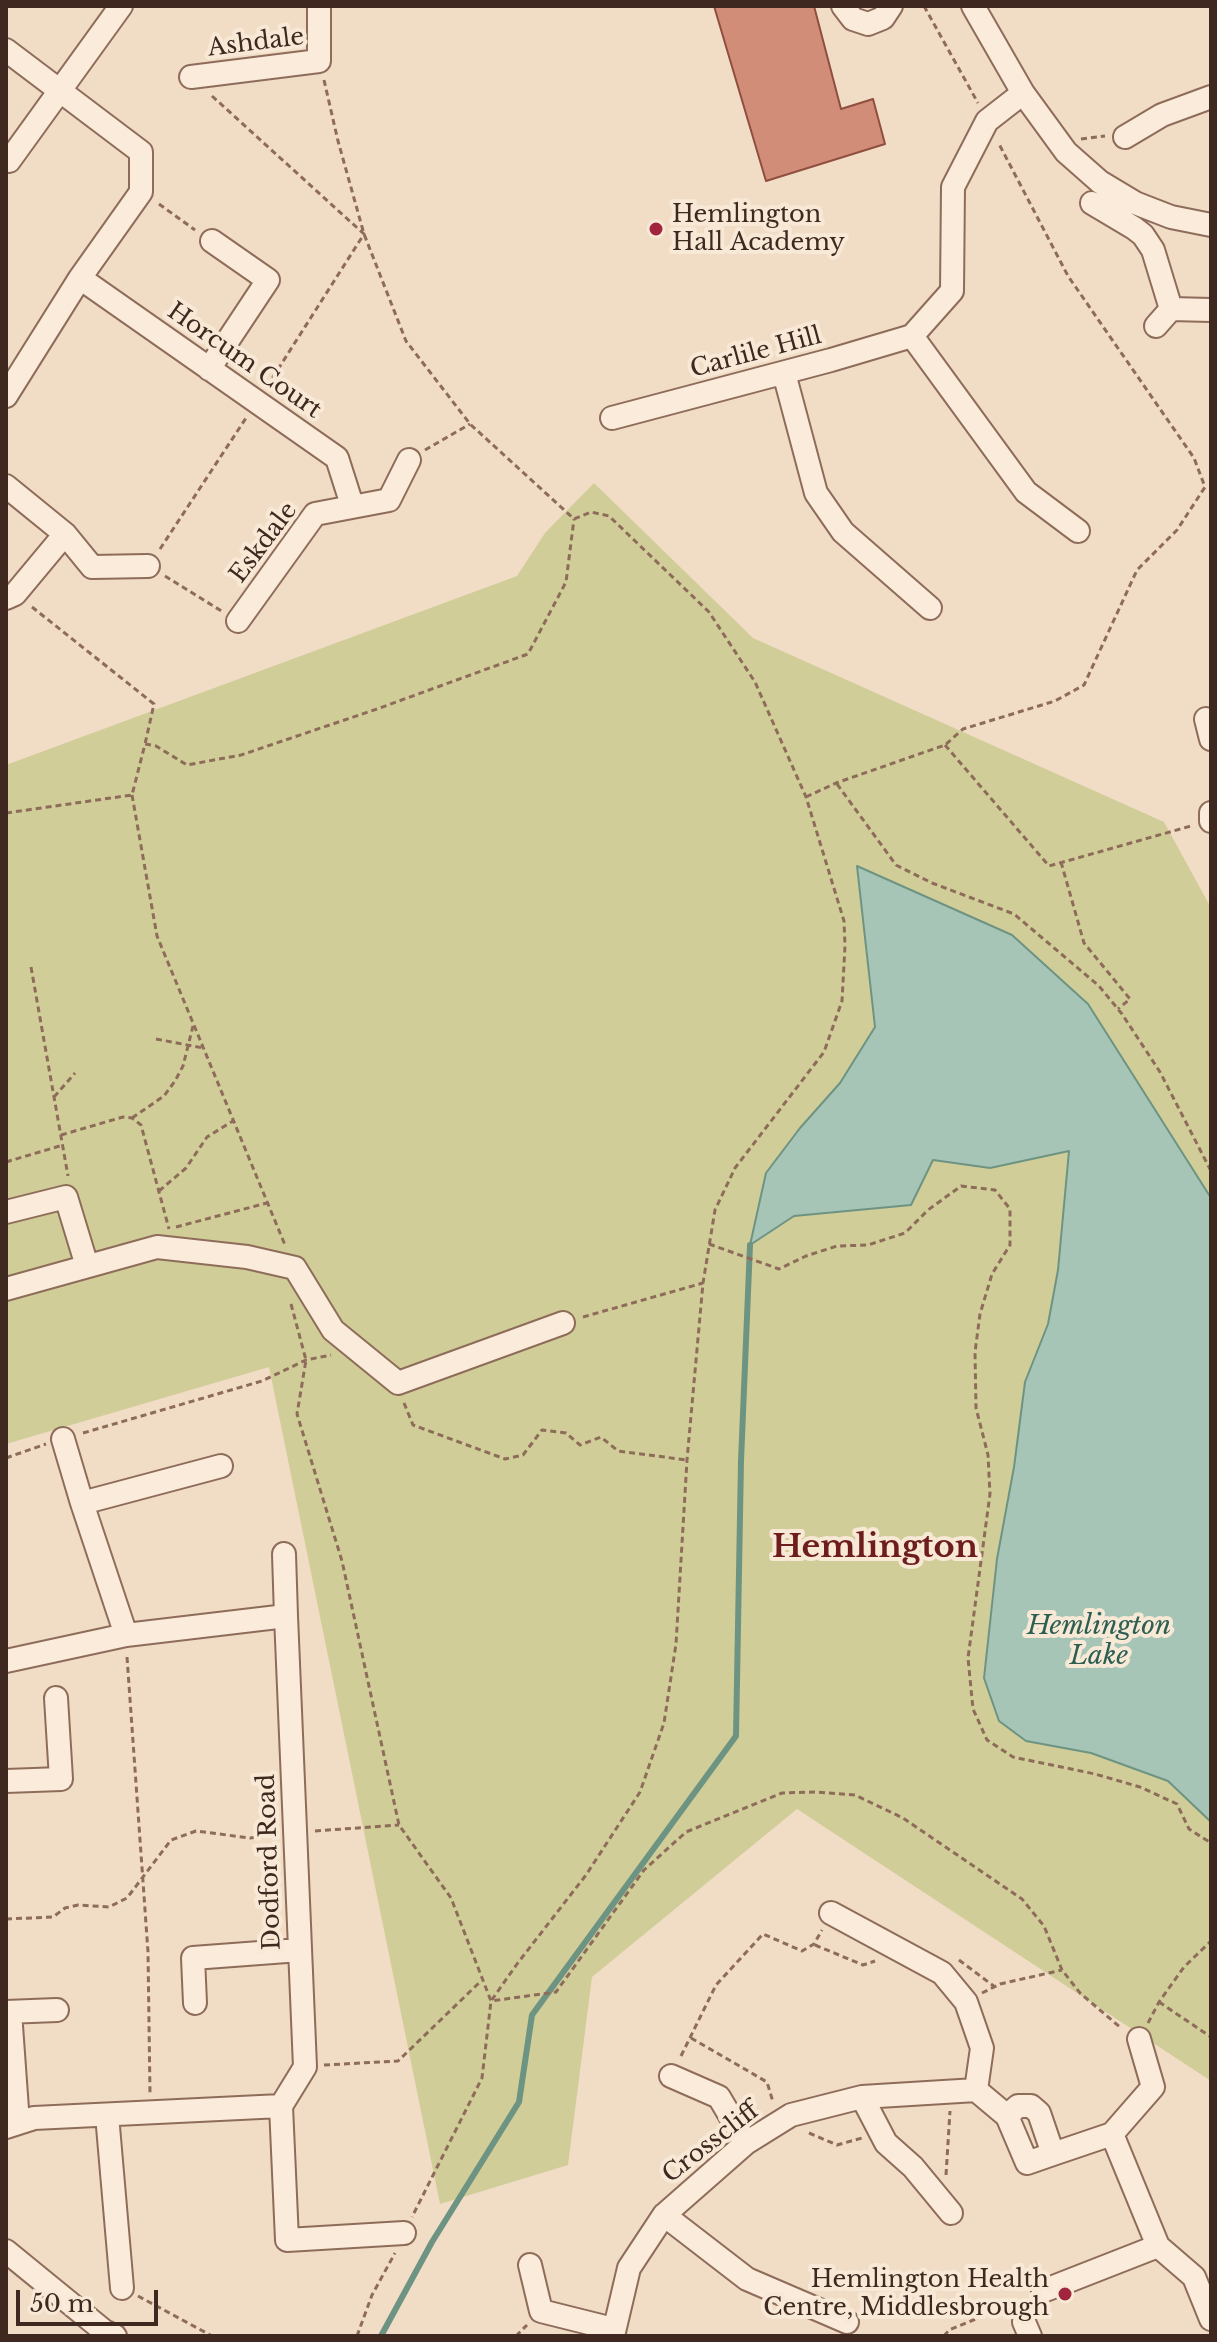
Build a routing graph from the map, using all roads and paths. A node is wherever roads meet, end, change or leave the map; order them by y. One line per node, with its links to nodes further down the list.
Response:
1 (121, 6): 10 (street)
2 (319, 6): 8 (street, Ashdale)
3 (843, 6): 4 (street)
4 (891, 6)
5 (924, 6): 13 (path)
6 (973, 6): 11 (street)
7 (6, 50): 10 (street)
8 (319, 61): 9 (street, Ashdale); 20 (path)
9 (191, 77): 20 (path)
10 (62, 89): 16 (street); 17 (street)
11 (1023, 93): 13 (street); 15 (street)
12 (1211, 97): 14 (street)
13 (987, 121): 24 (street); 33 (path)
14 (1125, 137): 15 (path)
15 (1066, 152): 19 (street)
16 (9, 161)
17 (141, 192): 21 (path); 22 (street)
18 (1092, 203): 23 (street)
19 (1211, 225)
20 (364, 234): 28 (path); 30 (path)
21 (212, 241): 25 (street)
22 (80, 278): 25 (street, Horcum Court); 27 (street)
23 (1211, 310)
24 (912, 336): 26 (street, Carlile Hill); 37 (street)
25 (209, 369): 28 (street, Horcum Court)
26 (784, 373): 29 (street, Carlile Hill); 41 (street)
27 (6, 396)
28 (257, 402): 35 (street, Horcum Court); 39 (path)
29 (612, 418)
30 (470, 424): 31 (path); 36 (path)
31 (409, 460): 35 (street, Eskdale)
32 (6, 486): 38 (street)
33 (1205, 487): 34 (path); 44 (path)
34 (1211, 488)
35 (352, 505): 42 (street, Eskdale)
36 (574, 519): 43 (path); 47 (path)
37 (1078, 531)
38 (65, 534): 39 (street); 40 (street)
39 (148, 566): 42 (path)
40 (10, 596): 43 (path)
41 (930, 608)
42 (238, 621)
43 (145, 744): 46 (path)
44 (945, 745): 45 (path); 51 (path)
45 (836, 783): 47 (path); 53 (path)
46 (132, 795): 48 (path); 54 (path)
47 (806, 797): 69 (path)
48 (6, 813)
49 (1211, 813): 50 (street)
50 (1210, 821): 51 (path)
51 (1061, 862): 53 (path)
52 (31, 967): 59 (path)
53 (1118, 1009): 65 (path)
54 (193, 1024): 56 (path); 57 (path)
55 (156, 1039): 56 (path)
56 (189, 1045): 57 (path); 60 (path)
57 (203, 1048): 61 (path)
58 (75, 1073): 59 (path)
59 (54, 1097): 62 (path)
60 (132, 1118): 62 (path); 66 (path)
61 (233, 1121): 66 (path); 72 (path)
62 (61, 1135): 63 (path)
63 (63, 1145): 64 (path); 67 (path)
64 (6, 1162)
65 (1211, 1171)
66 (159, 1191): 70 (path)
67 (66, 1197): 68 (street); 71 (street)
68 (6, 1212)
69 (708, 1243): 73 (path); 93 (path)
70 (175, 1249): 71 (street); 72 (street)
71 (87, 1266): 74 (street)
72 (295, 1268): 77 (street)
73 (703, 1283): 76 (path); 82 (path)
74 (6, 1289)
75 (291, 1304): 78 (path)
76 (563, 1323): 79 (street)
77 (354, 1349): 78 (path); 79 (street)
78 (306, 1360): 80 (path); 91 (path)
79 (398, 1383): 82 (path)
80 (63, 1439): 81 (path); 84 (street)
81 (6, 1458)
82 (687, 1460): 101 (path)
83 (221, 1466): 84 (street)
84 (82, 1503): 87 (street)
85 (284, 1554): 86 (street, Dodford Road)
86 (286, 1616): 87 (street); 92 (street, Dodford Road)
87 (126, 1635): 88 (street); 94 (path)
88 (6, 1661)
89 (56, 1698): 90 (street)
90 (6, 1781)
91 (399, 1825): 92 (path); 100 (path)
92 (294, 1832): 94 (path); 98 (street, Dodford Road)
93 (1211, 1843)
94 (143, 1880): 96 (path); 115 (path)
95 (831, 1913): 102 (street); 110 (path)
96 (6, 1919)
97 (1211, 1941): 103 (path)
98 (300, 1950): 104 (street); 109 (street, Dodford Road)
99 (1062, 1970): 101 (path); 102 (path); 108 (path)
100 (482, 1980): 101 (path); 109 (path)
101 (491, 2001): 124 (path)
102 (966, 2002): 111 (street)
103 (1159, 2002): 107 (path); 108 (path)
104 (195, 2003)
105 (57, 2010): 106 (street)
106 (8, 2012): 118 (street)
107 (1211, 2037)
108 (1139, 2039): 119 (street)
109 (305, 2067): 114 (street)
110 (671, 2076): 120 (street)
111 (976, 2090): 112 (street, Crosscliff); 117 (street)
112 (951, 2091): 113 (street, Crosscliff); 122 (path)
113 (862, 2097): 120 (street, Crosscliff); 122 (street)
114 (281, 2106): 115 (street); 124 (street)
115 (151, 2113): 116 (street)
116 (107, 2115): 118 (street); 128 (street)
117 (1007, 2116): 121 (street); 121 (street)
118 (12, 2125)
119 (1112, 2134): 121 (street); 125 (street)
120 (746, 2143): 123 (street, Crosscliff)
121 (1053, 2154)
122 (946, 2207)
123 (664, 2215): 131 (street); 132 (street, Crosscliff)
124 (404, 2233): 135 (path)
125 (1158, 2246): 129 (street); 130 (street)
126 (6, 2251): 133 (street)
127 (530, 2265): 132 (street)
128 (122, 2288): 134 (path)
129 (1043, 2291)
130 (1211, 2319)
131 (847, 2322)
132 (613, 2333)
133 (107, 2334)
134 (212, 2336)
135 (357, 2336)

